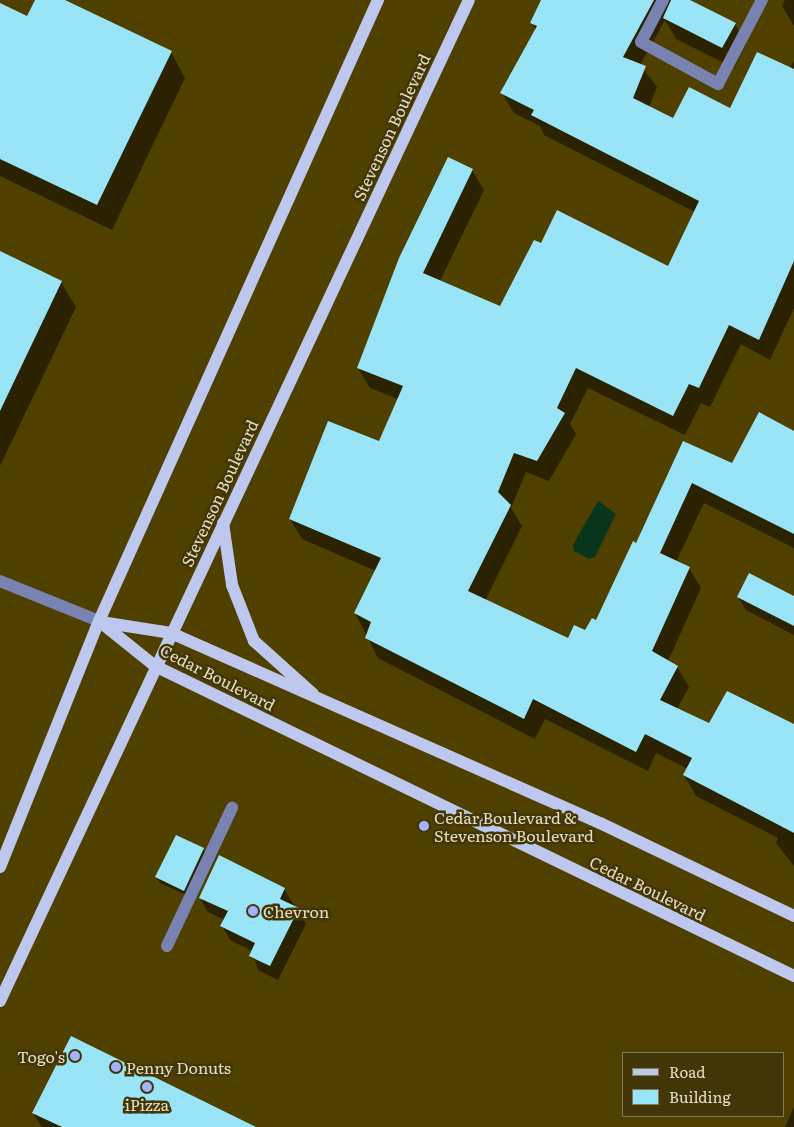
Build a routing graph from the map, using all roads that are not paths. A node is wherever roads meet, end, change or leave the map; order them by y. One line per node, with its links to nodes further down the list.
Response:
1 (378, 0): 7 (main road)
2 (469, 0): 5 (main road, Stevenson Boulevard)
3 (663, 0): 4 (street)
4 (762, 0)
5 (223, 523): 8 (main road, Stevenson Boulevard); 10 (main road)
6 (0, 581): 7 (street)
7 (99, 621): 8 (main road, Cedar Boulevard); 9 (main road, Cedar Boulevard); 12 (main road)
8 (171, 633): 9 (main road, Stevenson Boulevard); 10 (main road, Cedar Boulevard)
9 (155, 666): 15 (main road, Cedar Boulevard); 16 (main road, Stevenson Boulevard)
10 (320, 701): 13 (main road, Cedar Boulevard)
11 (232, 808): 14 (street)
12 (0, 867)
13 (794, 916)
14 (167, 946)
15 (794, 976)
16 (0, 1001)

